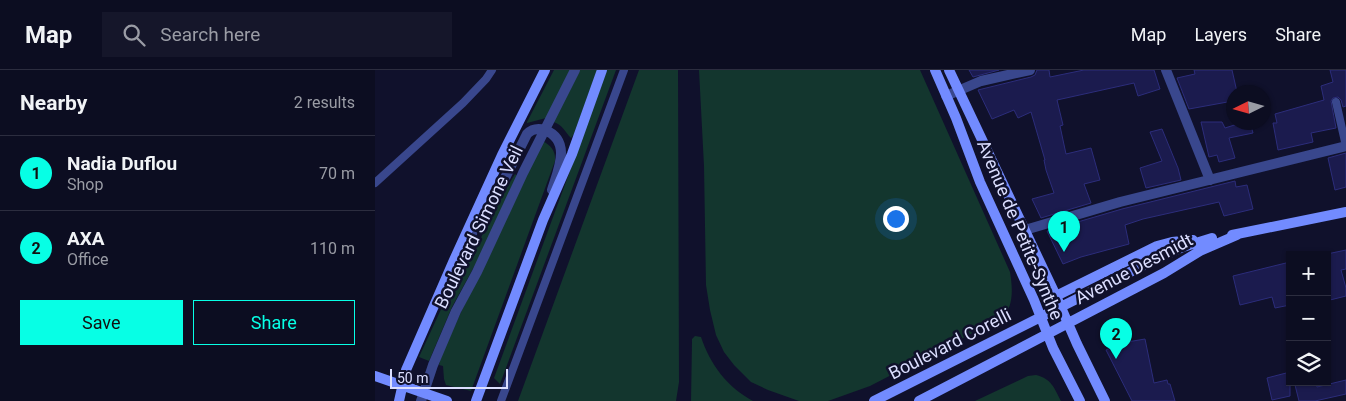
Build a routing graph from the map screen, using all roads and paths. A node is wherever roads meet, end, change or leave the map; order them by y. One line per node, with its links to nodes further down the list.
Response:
1 (492, 70): 16 (lane)
2 (545, 70): 22 (main road, Boulevard Simone Veil)
3 (575, 70): 13 (street, Boulevard Simone Veil)
4 (602, 70): 18 (main road)
5 (624, 70): 34 (lane)
6 (935, 70): 11 (main road, Avenue de Petite-Synthe)
7 (949, 70): 10 (main road, Avenue de Petite-Synthe)
8 (1029, 70): 10 (street)
9 (1166, 70): 15 (street)
10 (958, 90): 11 (street); 19 (main road, Avenue de Petite-Synthe)
11 (946, 96): 25 (main road, Avenue de Petite-Synthe)
12 (1335, 102): 14 (lane)
13 (545, 130): 18 (street); 22 (street); 30 (street, Boulevard Simone Veil)
14 (1346, 146): 15 (street)
15 (1210, 180): 19 (street)
16 (375, 183)
17 (1346, 212): 20 (main road, Avenue Desmidt)
18 (543, 220): 33 (main road)
19 (1025, 230): 23 (main road, Avenue de Petite-Synthe)
20 (1237, 235): 21 (main road, Avenue Desmidt); 26 (main road, Avenue Desmidt)
21 (1212, 238): 23 (main road, Avenue Desmidt); 24 (main road, Avenue Desmidt)
22 (454, 260): 29 (main road, Boulevard Simone Veil)
23 (1056, 296): 24 (main road, Avenue de Petite-Synthe)
24 (1061, 306): 25 (main road, Avenue Desmidt); 26 (main road, Avenue de Petite-Synthe)
25 (1041, 317): 27 (main road, Avenue de Petite-Synthe); 35 (main road, Boulevard Corelli)
26 (1068, 323): 27 (main road, Avenue Desmidt); 38 (main road, Avenue de Petite-Synthe)
27 (1048, 334): 36 (main road, Boulevard Corelli); 37 (main road, Avenue de Petite-Synthe)
28 (375, 376): 29 (main road)
29 (402, 386): 30 (main road); 31 (main road, Boulevard Simone Veil)
30 (422, 397): 32 (main road)
31 (399, 401)
32 (446, 401)
33 (476, 401)
34 (501, 401)
35 (874, 401)
36 (919, 401)
37 (1080, 401)
38 (1105, 401)

